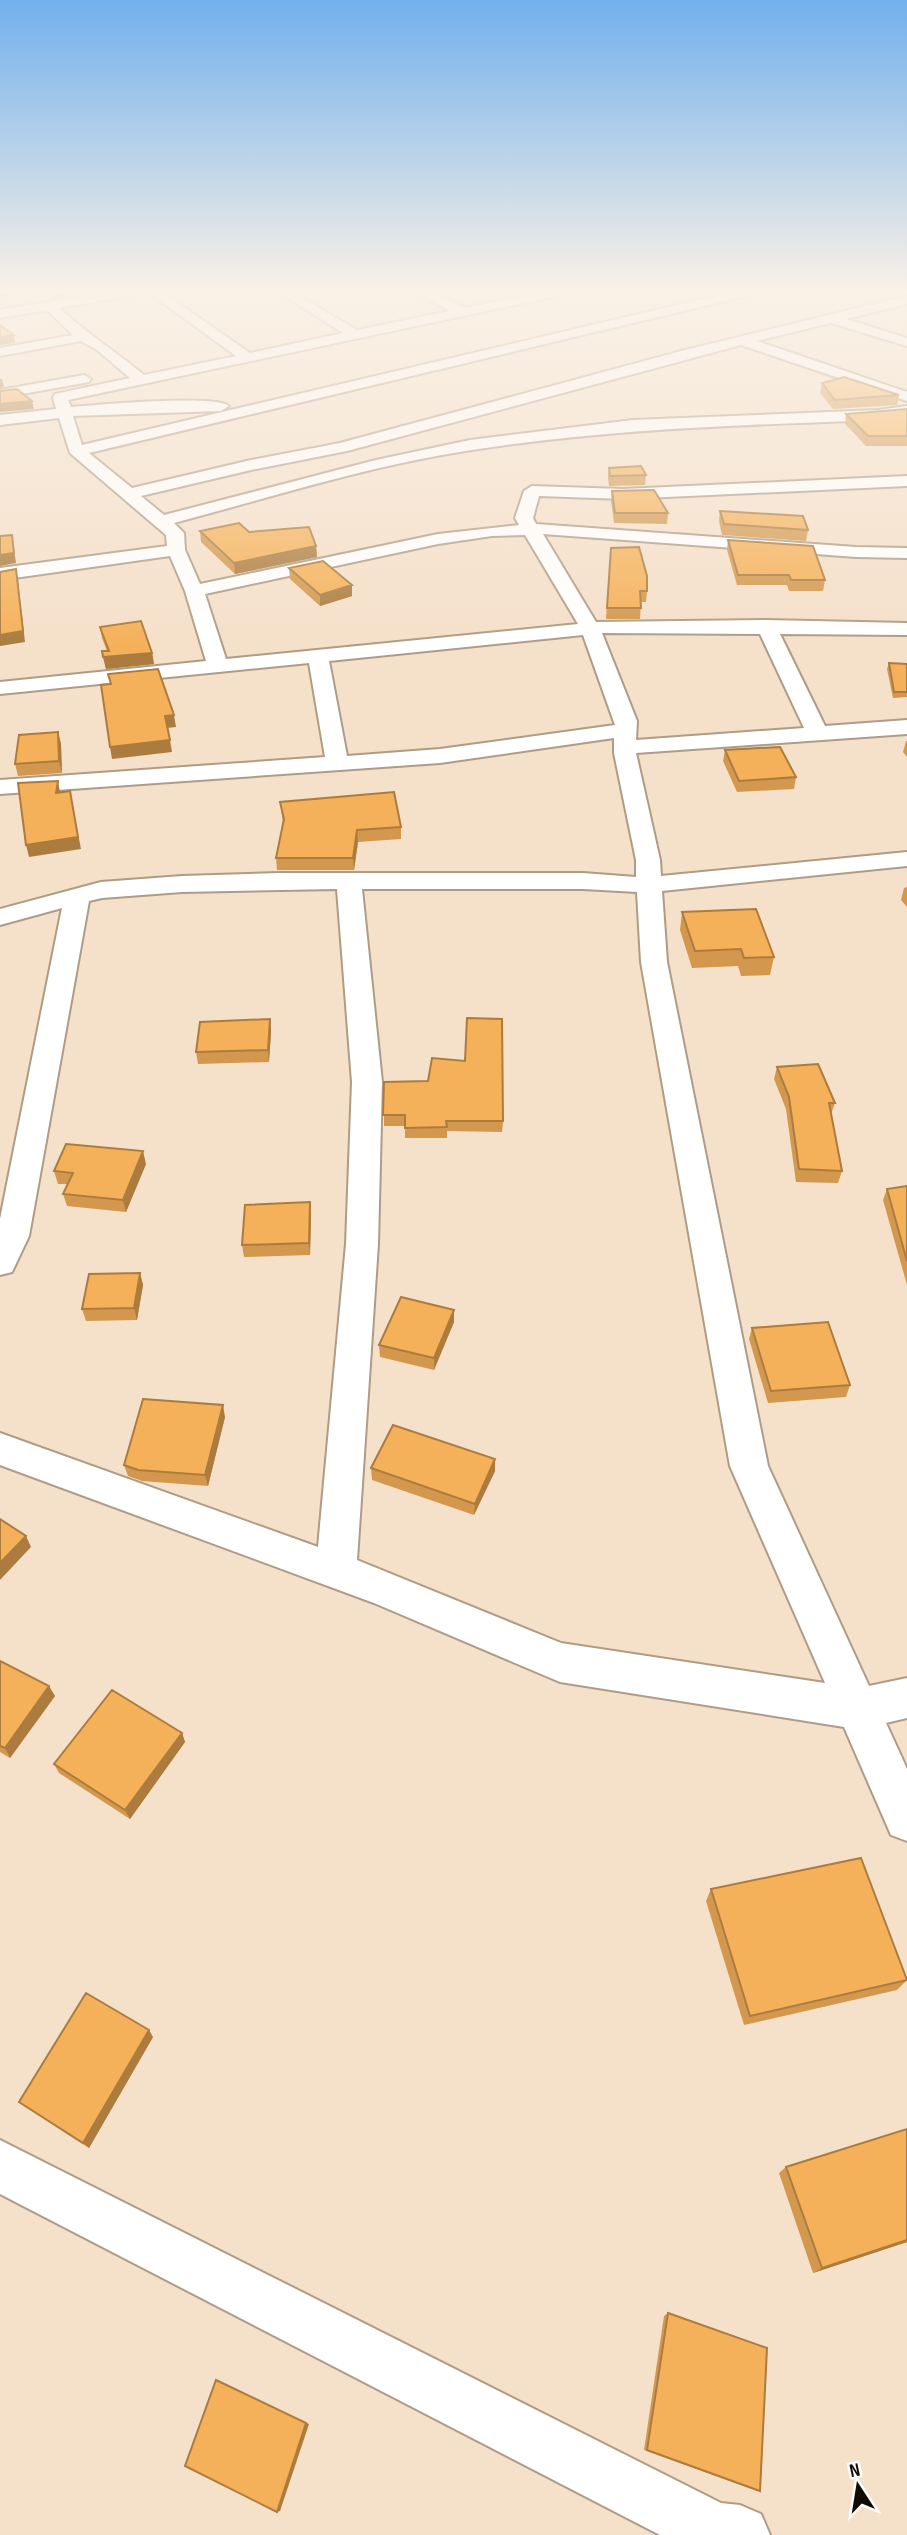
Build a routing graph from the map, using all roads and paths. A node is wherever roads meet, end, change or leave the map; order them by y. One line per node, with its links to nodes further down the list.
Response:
1 (74, 410): 4 (street)
2 (252, 410): 7 (street)
3 (479, 410): 9 (street)
4 (64, 411): 6 (street); 7 (street)
5 (907, 411): 10 (street)
6 (0, 420)
7 (77, 451): 9 (street)
8 (907, 481): 11 (street)
9 (128, 494): 10 (street)
10 (160, 521): 12 (street)
11 (529, 530): 13 (street); 15 (street); 17 (street)
12 (176, 550): 14 (street); 15 (street)
13 (907, 553)
14 (0, 574)
15 (194, 591): 20 (street)
16 (766, 626): 17 (street); 18 (street); 23 (street)
17 (590, 628): 19 (street); 24 (street)
18 (907, 629)
19 (318, 654): 20 (street); 25 (street)
20 (218, 666): 21 (street)
21 (0, 688)
22 (907, 727): 23 (street)
23 (817, 733): 24 (street)
24 (625, 738): 25 (street); 29 (street)
25 (337, 763): 26 (street)
26 (0, 787)
27 (904, 865): 29 (street)
28 (349, 881): 29 (street); 30 (street); 34 (street)
29 (649, 885): 36 (street)
30 (77, 897): 31 (street); 32 (street)
31 (0, 917)
32 (0, 1263)
33 (0, 1449): 34 (street)
34 (336, 1571): 36 (street)
35 (907, 1698): 36 (street)
36 (860, 1709): 37 (street)
37 (907, 1819)
38 (0, 2166): 39 (street)
39 (740, 2535)

